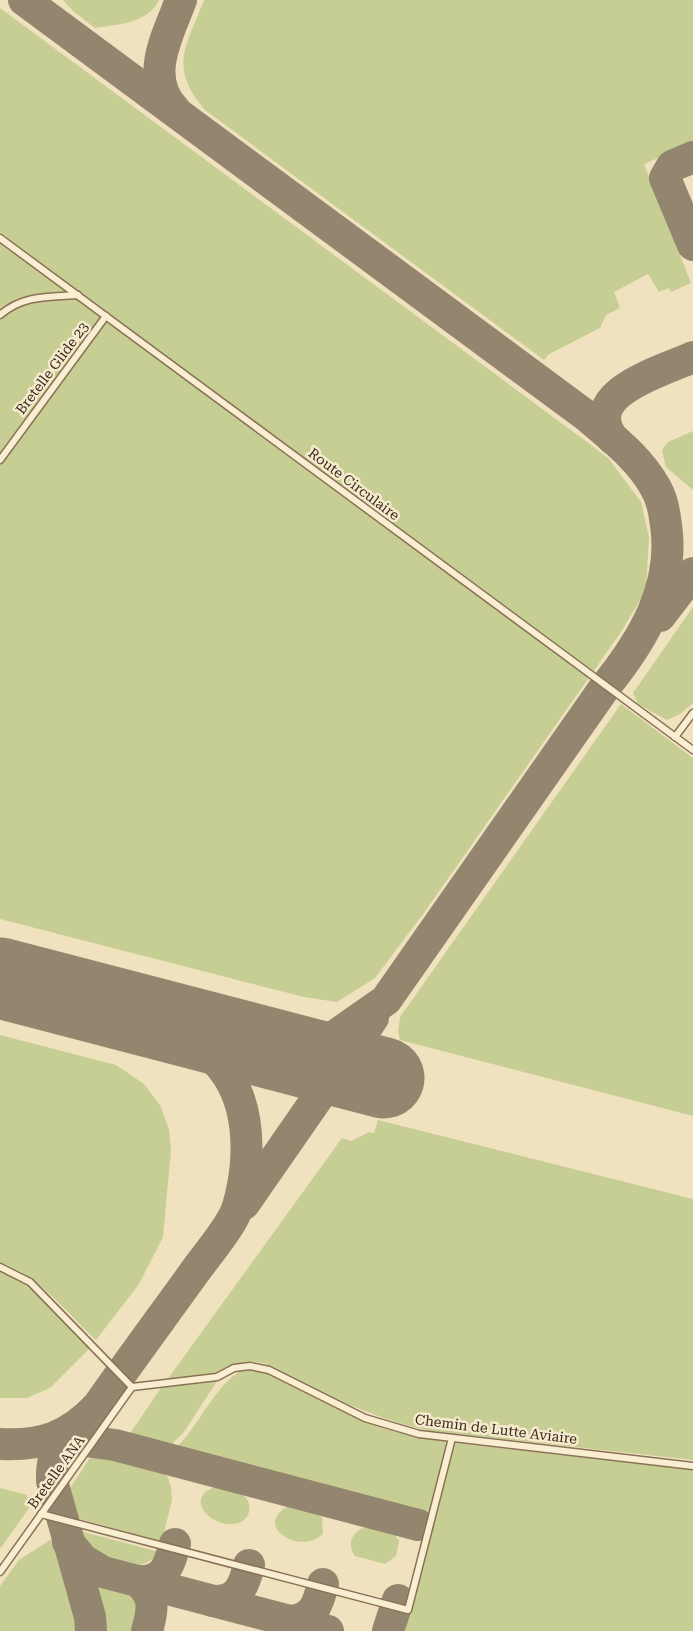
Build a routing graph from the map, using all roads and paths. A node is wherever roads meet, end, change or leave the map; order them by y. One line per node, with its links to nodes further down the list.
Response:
1 (0, 238): 2 (lane, Route Circulaire)
2 (78, 295): 3 (lane); 4 (lane, Route Circulaire)
3 (0, 316)
4 (106, 316): 5 (lane, Bretelle Glide 23); 7 (lane, Route Circulaire)
5 (0, 460)
6 (693, 713): 7 (lane)
7 (675, 737): 8 (lane, Route Circulaire)
8 (693, 750)
9 (0, 1267): 10 (lane)
10 (132, 1387): 11 (lane, Chemin de Lutte Aviaire); 13 (lane, Bretelle ANA)
11 (452, 1438): 12 (lane, Chemin de Lutte Aviaire); 13 (lane)
12 (693, 1466)
13 (41, 1514): 14 (lane, Bretelle ANA)
14 (0, 1572)

